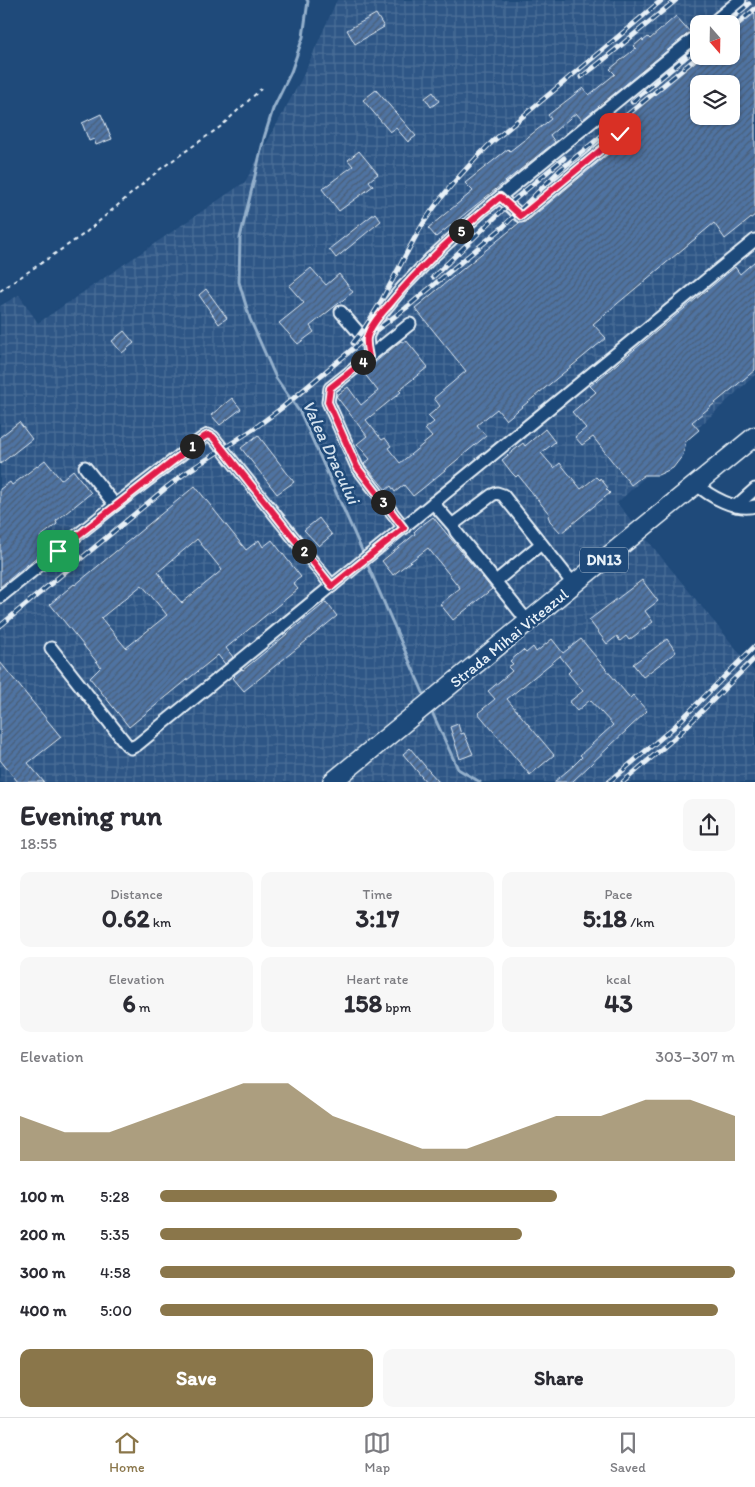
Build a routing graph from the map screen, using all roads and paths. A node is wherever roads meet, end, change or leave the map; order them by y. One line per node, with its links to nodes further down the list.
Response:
1 (740, 0): 2 (lane)
2 (722, 15)
3 (690, 41): 6 (lane)
4 (262, 89): 8 (path)
5 (620, 134): 6 (lane)
6 (500, 197): 11 (lane)
7 (755, 240): 17 (lane)
8 (0, 291)
9 (341, 312): 11 (lane)
10 (410, 324): 12 (lane)
11 (367, 337): 12 (lane)
12 (369, 357): 22 (lane)
13 (754, 441): 15 (highway, Strada Mihai Viteazul / DN13)
14 (85, 466): 18 (lane)
15 (696, 484): 19 (lane); 25 (highway, Strada Mihai Viteazul / DN13)
16 (755, 489): 19 (lane)
17 (433, 503): 21 (lane); 22 (lane)
18 (115, 505): 26 (lane); 27 (lane)
19 (736, 506): 20 (lane)
20 (755, 506)
21 (454, 527): 23 (lane); 24 (lane)
22 (404, 528): 26 (lane)
23 (541, 544): 24 (lane); 25 (lane)
24 (496, 581): 28 (lane)
25 (574, 585): 28 (highway, Strada Mihai Viteazul / DN13)
26 (332, 586): 29 (lane)
27 (0, 598)
28 (528, 622): 30 (highway, Strada Mihai Viteazul / DN13)
29 (51, 648)
30 (332, 782)

